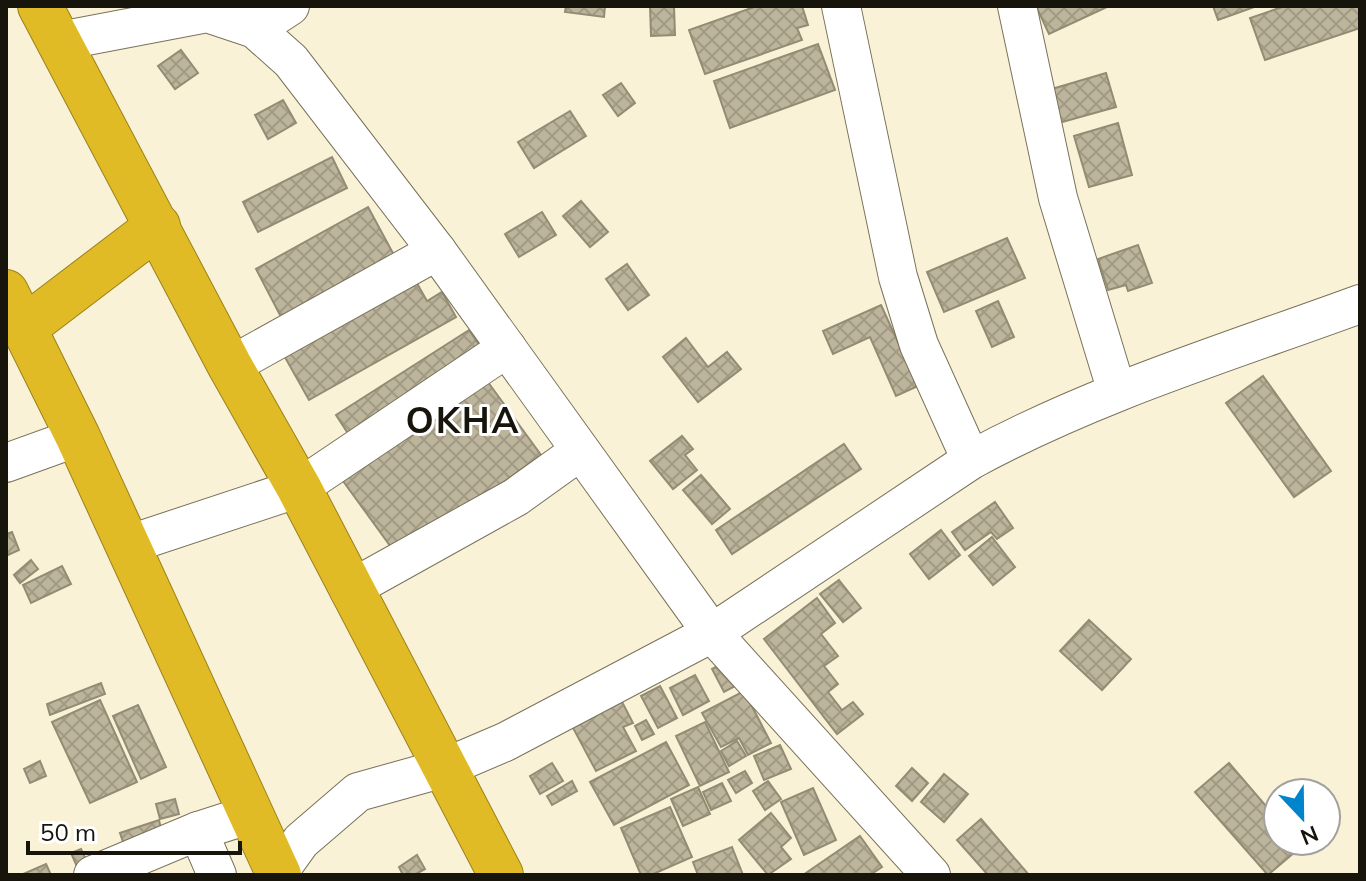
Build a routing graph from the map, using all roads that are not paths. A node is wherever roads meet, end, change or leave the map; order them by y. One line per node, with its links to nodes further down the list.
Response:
1 (290, 6): 4 (street)
2 (841, 6): 15 (street)
3 (1017, 6): 12 (street)
4 (250, 17): 5 (street); 7 (street)
5 (50, 23): 6 (highway)
6 (158, 226): 9 (highway); 11 (highway)
7 (437, 251): 10 (street); 11 (street)
8 (1360, 304): 12 (street)
9 (15, 310): 13 (highway)
10 (507, 348): 14 (street); 17 (street)
11 (230, 366): 17 (highway)
12 (1117, 392): 15 (street)
13 (78, 437): 16 (street); 18 (highway)
14 (580, 451): 19 (street); 20 (street)
15 (971, 460): 20 (street)
16 (6, 463)
17 (299, 488): 18 (street); 19 (highway)
18 (127, 545): 22 (highway)
19 (349, 590): 21 (highway)
20 (712, 633): 21 (street); 28 (street)
21 (444, 768): 24 (street); 27 (highway)
22 (251, 814): 23 (street); 24 (highway)
23 (198, 831): 25 (street); 26 (street)
24 (279, 874)
25 (93, 875)
26 (217, 875)
27 (501, 875)
28 (931, 875)

